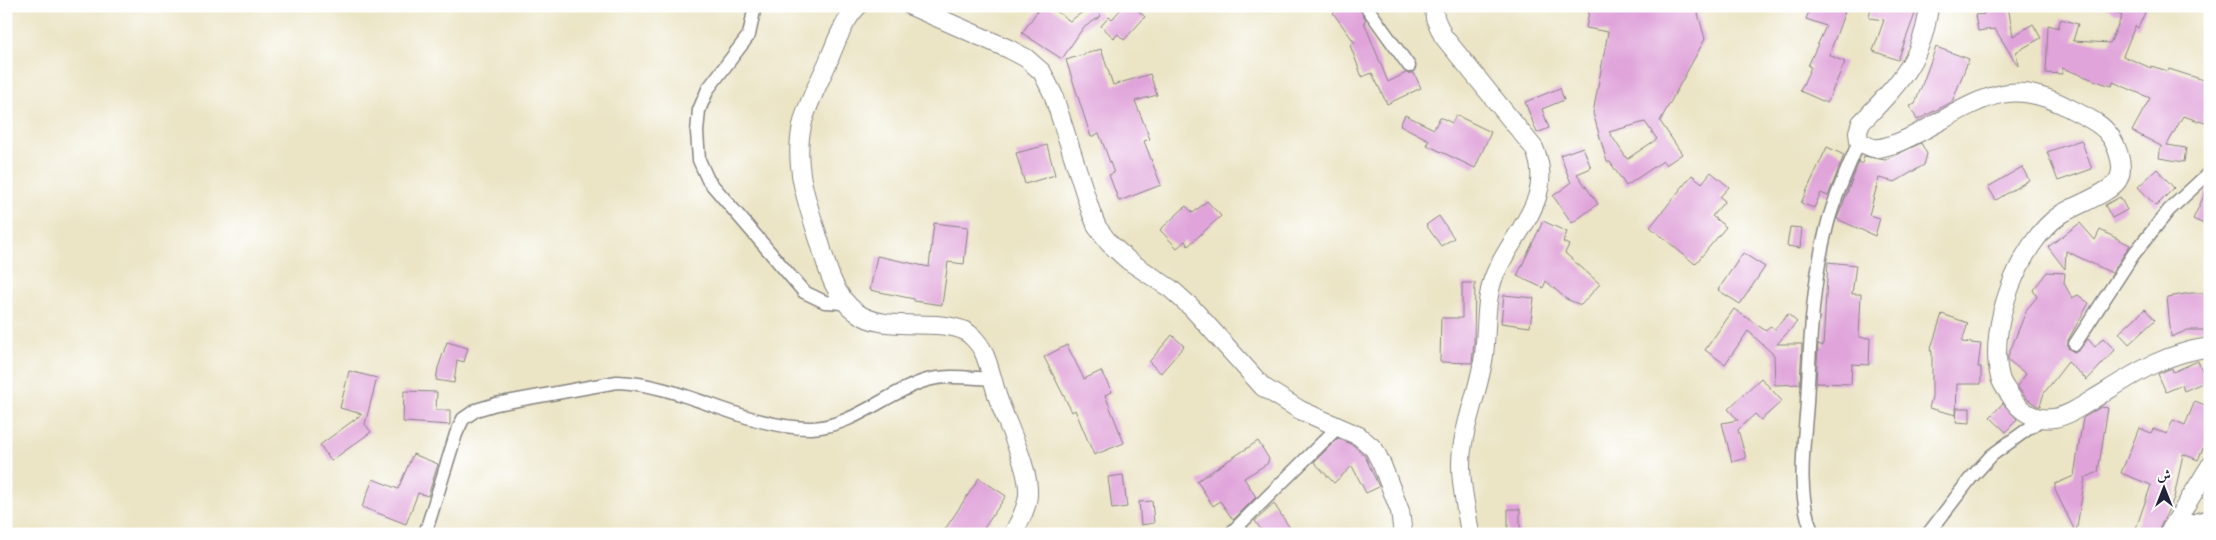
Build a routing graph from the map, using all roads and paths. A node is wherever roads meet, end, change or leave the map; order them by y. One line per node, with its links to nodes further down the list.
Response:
1 (754, 6): 10 (street)
2 (858, 6): 10 (main road)
3 (911, 6): 15 (main road)
4 (1366, 6): 7 (street)
5 (1434, 6): 23 (main road)
6 (1929, 6): 8 (main road)
7 (1408, 66)
8 (1859, 141): 14 (main road); 24 (street)
9 (2210, 172): 11 (street)
10 (845, 303): 13 (main road)
11 (2075, 344)
12 (2210, 347): 14 (main road)
13 (992, 379): 19 (street); 20 (main road)
14 (2044, 418): 25 (street)
15 (1339, 426): 21 (street); 22 (main road)
16 (2210, 466): 18 (main road)
17 (2210, 519): 18 (main road)
18 (2171, 529)
19 (425, 534)
20 (1013, 534)
21 (1230, 534)
22 (1403, 534)
23 (1470, 534)
24 (1813, 534)
25 (1928, 534)

